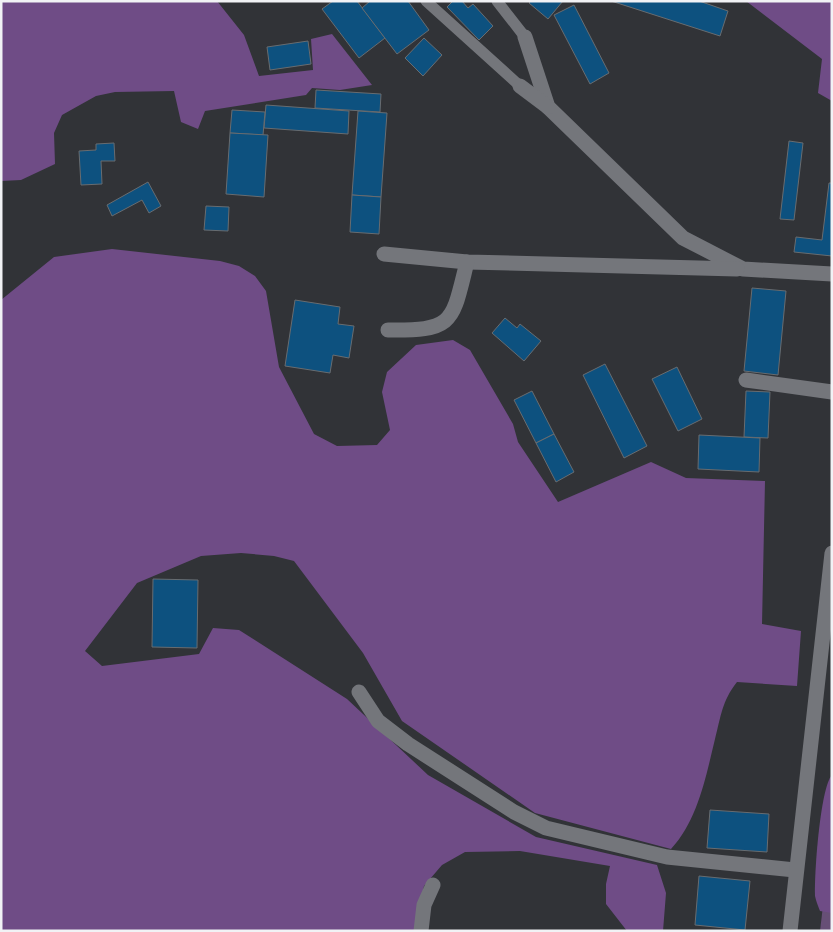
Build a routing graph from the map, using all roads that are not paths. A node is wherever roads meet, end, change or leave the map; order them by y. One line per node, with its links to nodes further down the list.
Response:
1 (426, 1): 4 (lane)
2 (497, 1): 3 (lane)
3 (526, 37): 5 (street)
4 (520, 86): 5 (street)
5 (548, 107): 8 (street)
6 (384, 254): 7 (street)
7 (467, 262): 8 (street); 10 (street)
8 (743, 269): 9 (street)
9 (832, 274)
10 (388, 330)
11 (746, 380): 12 (street)
12 (832, 392)
13 (832, 553): 15 (street)
14 (359, 692): 15 (street)
15 (795, 870): 18 (street)
16 (434, 885): 17 (street)
17 (421, 931)
18 (790, 931)

